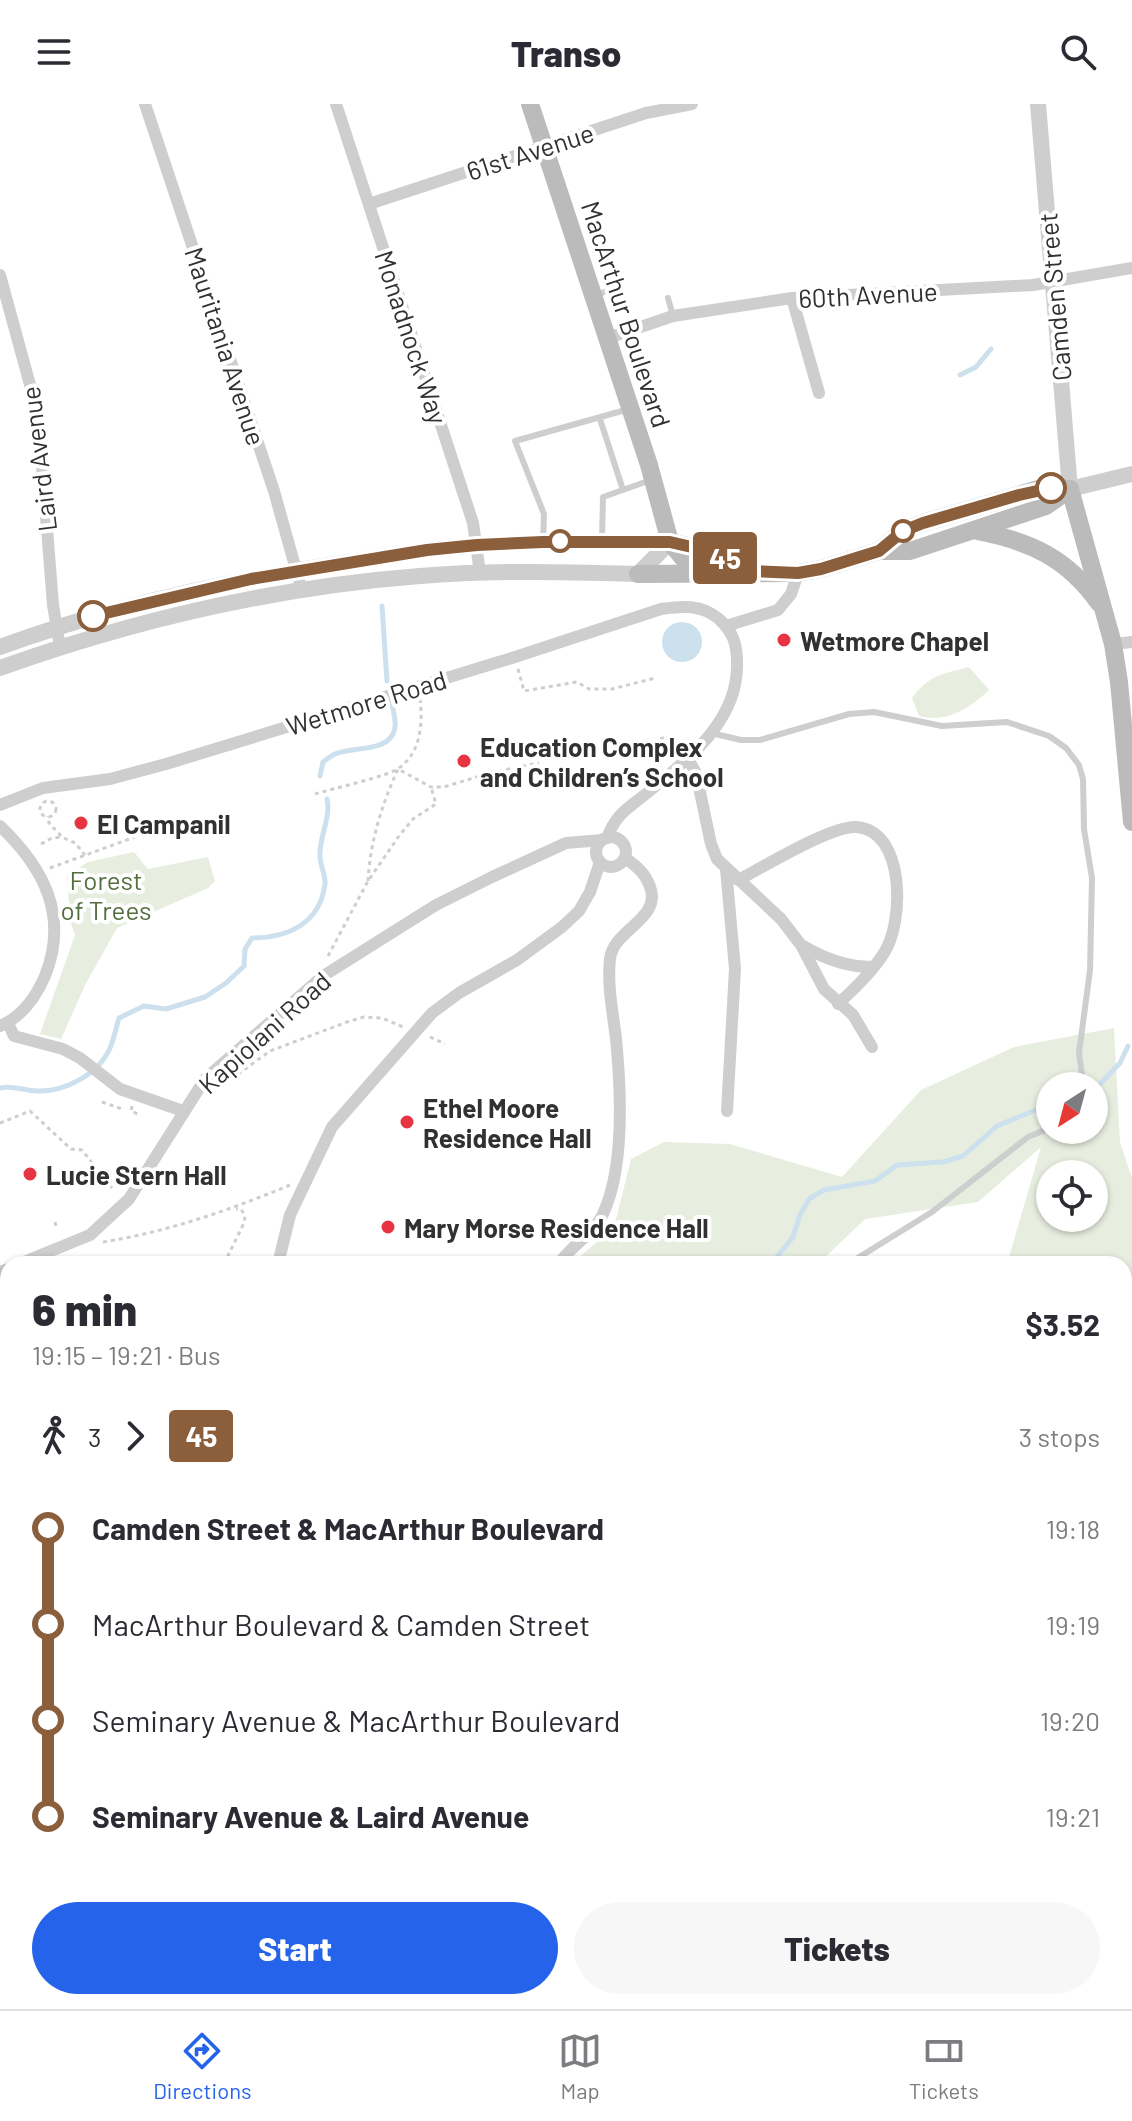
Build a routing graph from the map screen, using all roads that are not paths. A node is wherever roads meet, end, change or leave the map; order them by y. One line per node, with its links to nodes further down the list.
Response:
1 (145, 104): 30 (street, Mauritania Avenue)
2 (336, 104): 7 (street, Monadnock Way)
3 (530, 104): 6 (main road, MacArthur Boulevard)
4 (692, 104): 6 (street, 61st Avenue)
5 (1038, 104): 10 (street, Camden Street)
6 (545, 147): 7 (street, 61st Avenue); 12 (main road, MacArthur Boulevard)
7 (369, 204): 28 (street, Monadnock Way)
8 (1132, 268): 10 (street, 60th Avenue)
9 (0, 275): 39 (street, Laird Avenue)
10 (1054, 282): 14 (street, 60th Avenue); 22 (street, Camden Street)
11 (615, 288): 12 (lane)
12 (594, 296): 16 (main road, MacArthur Boulevard)
13 (668, 298): 15 (lane)
14 (792, 298): 15 (street, 60th Avenue); 17 (street)
15 (673, 316): 16 (street, 60th Avenue)
16 (608, 338): 18 (main road, MacArthur Boulevard)
17 (819, 393)
18 (631, 409): 19 (lane); 21 (main road, MacArthur Boulevard)
19 (600, 419): 23 (lane); 25 (lane)
20 (1132, 474): 22 (street)
21 (654, 479): 23 (lane); 26 (main road, MacArthur Boulevard)
22 (1070, 489): 24 (main road); 29 (main road); 37 (main road)
23 (623, 490): 27 (lane)
24 (974, 531): 29 (main road); 37 (main road)
25 (543, 542): 27 (street); 28 (street)
26 (670, 542): 27 (street); 31 (main road); 33 (main road); 35 (street)
27 (602, 543)
28 (477, 545): 30 (street); 32 (street, Monadnock Way)
29 (879, 551): 34 (main road)
30 (296, 571): 36 (street, Mauritania Avenue); 39 (street)
31 (751, 571): 33 (main road); 34 (main road)
32 (480, 573): 35 (street); 36 (street)
33 (707, 573): 35 (main road)
34 (798, 573): 38 (street)
35 (638, 574)
36 (302, 591): 42 (street)
37 (1104, 609): 40 (main road)
38 (726, 626): 44 (street); 46 (street, Wetmore Road)
39 (56, 627): 41 (street); 42 (street, Laird Avenue)
40 (1122, 643): 47 (main road)
41 (0, 647)
42 (60, 647): 43 (street)
43 (0, 668)
44 (711, 733): 45 (street); 59 (lane)
45 (684, 756): 49 (street); 52 (street)
46 (0, 805)
47 (1132, 822)
48 (0, 826): 57 (street)
49 (604, 839): 50 (street); 51 (street); 60 (street, Kapiolani Road)
50 (625, 858): 51 (street); 65 (street)
51 (600, 862): 64 (street)
52 (726, 869): 53 (street); 61 (street)
53 (738, 880): 54 (street); 55 (street)
54 (801, 945): 55 (street); 56 (street)
55 (872, 967): 56 (street)
56 (838, 1004): 58 (street)
57 (4, 1025): 60 (street)
58 (872, 1047)
59 (1082, 1072)
60 (183, 1111): 63 (street, Kapiolani Road)
61 (727, 1111)
62 (1036, 1134): 66 (lane)
63 (39, 1256)
64 (280, 1256)
65 (565, 1256)
66 (861, 1256)

